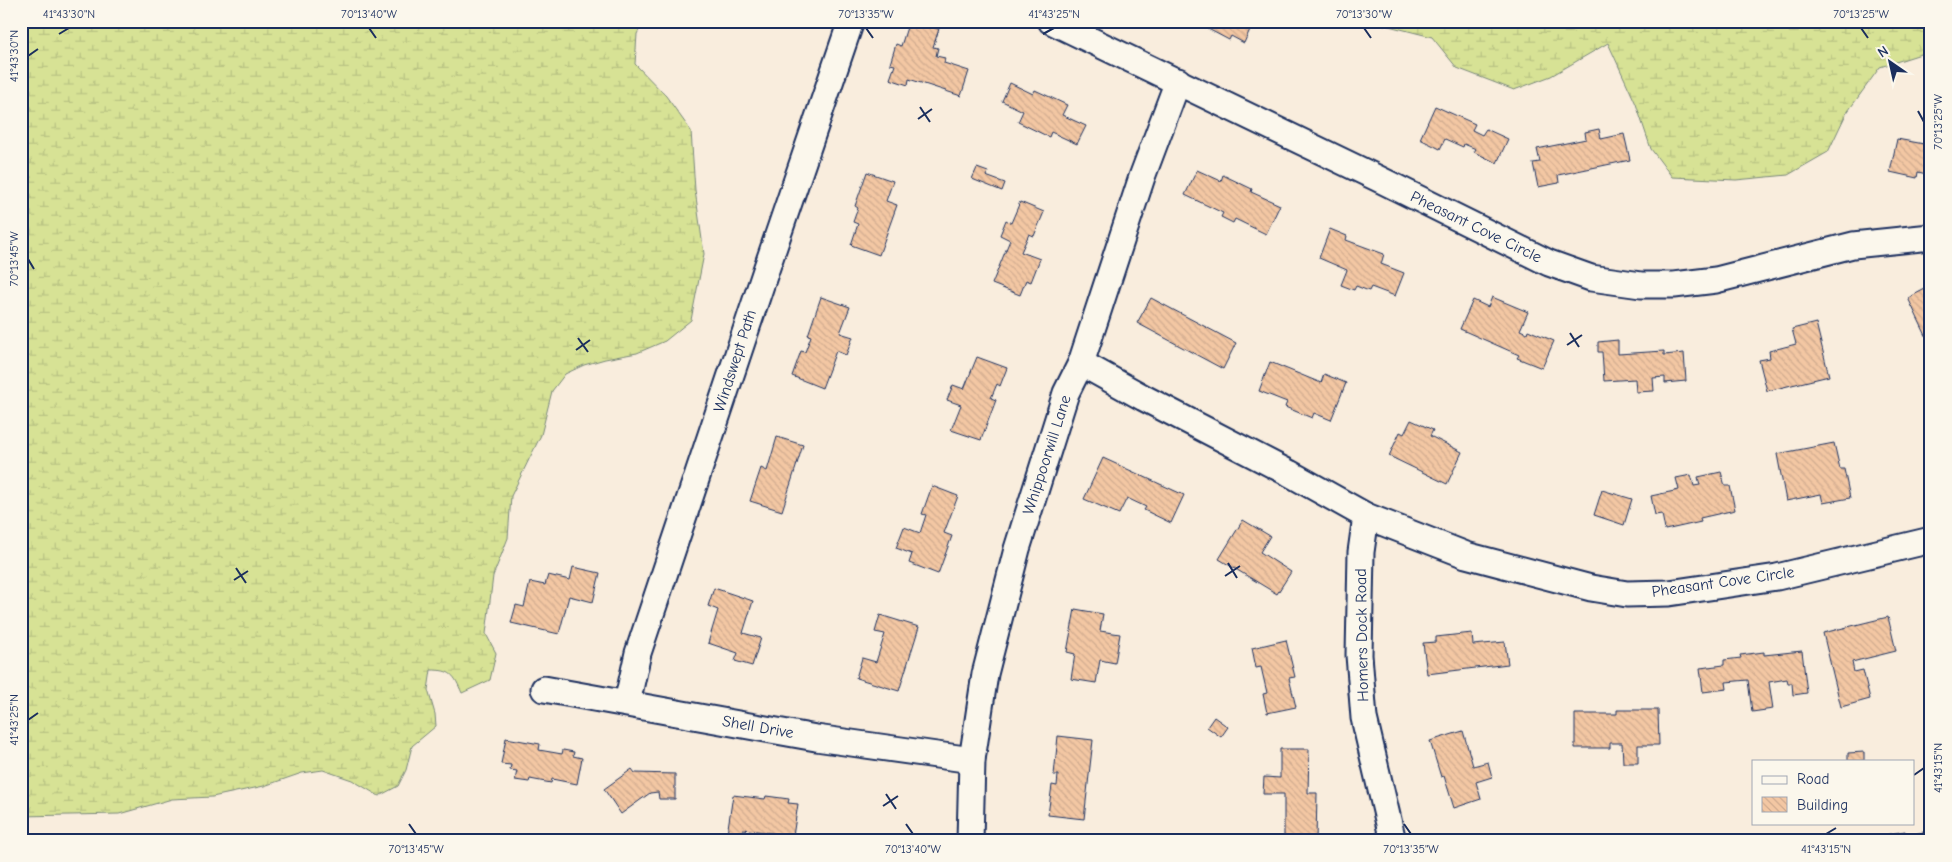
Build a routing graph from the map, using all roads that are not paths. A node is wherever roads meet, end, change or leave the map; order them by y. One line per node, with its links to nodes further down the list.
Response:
1 (852, 21): 9 (street, Windswept Path)
2 (1051, 21): 3 (street, Pheasant Cove Circle)
3 (1178, 82): 4 (street, Pheasant Cove Circle); 5 (street, Whippoorwill Lane)
4 (1931, 237)
5 (1081, 363): 6 (street, Pheasant Cove Circle); 10 (street, Whippoorwill Lane)
6 (1366, 516): 7 (street, Pheasant Cove Circle); 12 (street, Homers Dock Road)
7 (1931, 540)
8 (544, 689): 9 (street, Shell Drive)
9 (627, 703): 10 (street, Shell Drive)
10 (972, 760): 11 (street, Whippoorwill Lane)
11 (970, 841)
12 (1393, 841)

